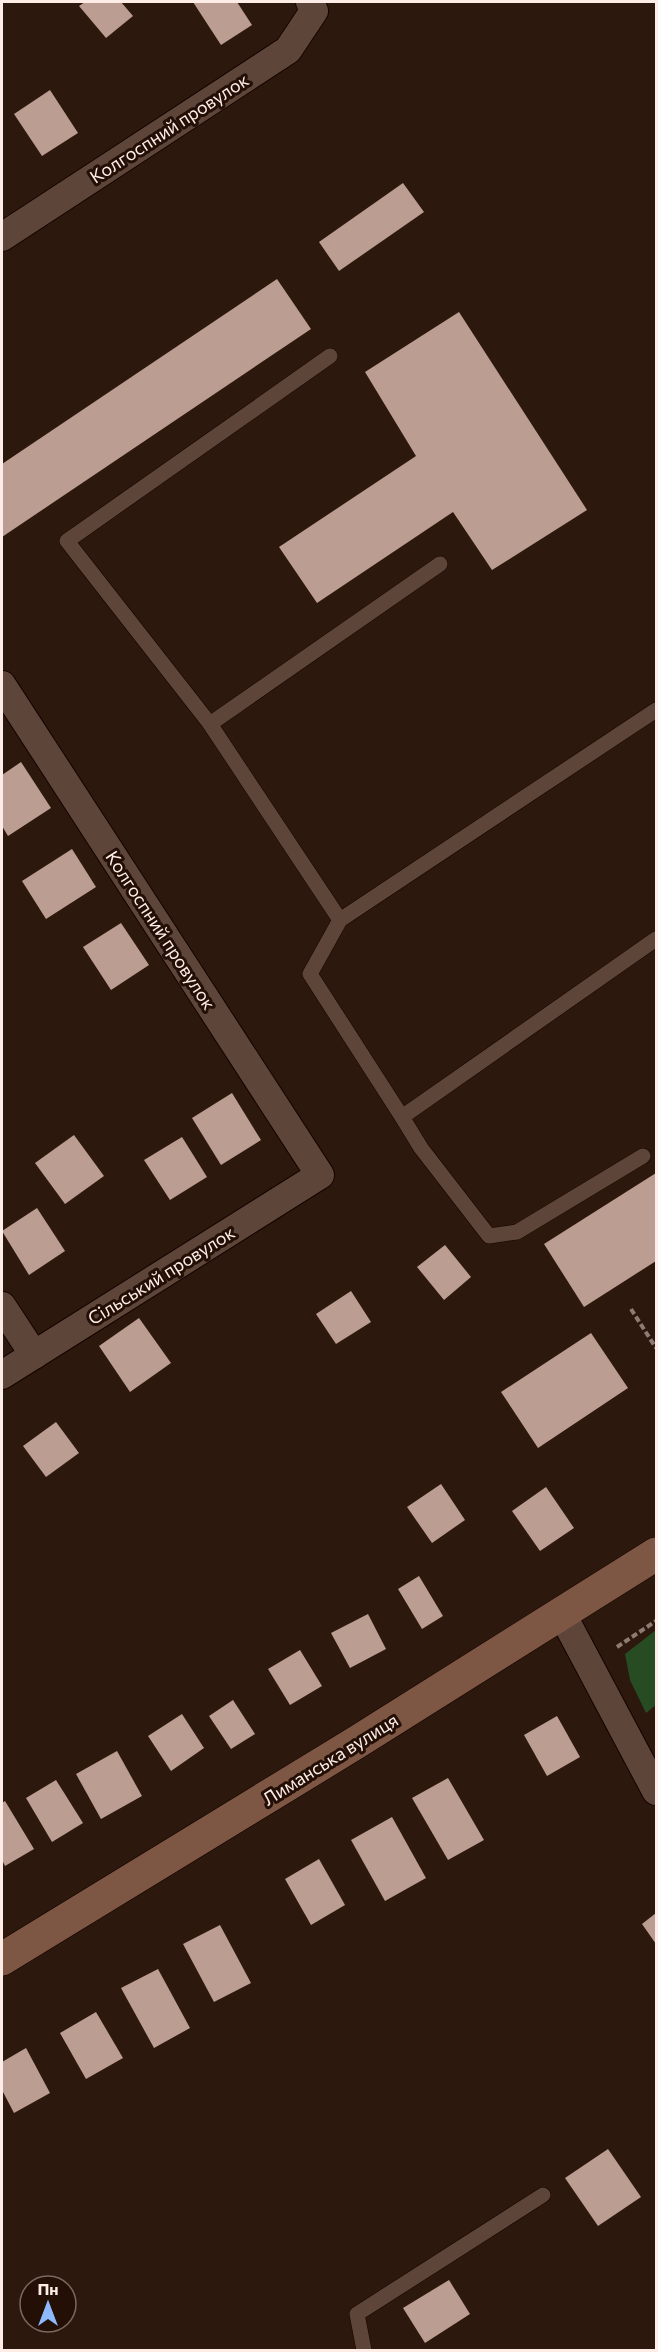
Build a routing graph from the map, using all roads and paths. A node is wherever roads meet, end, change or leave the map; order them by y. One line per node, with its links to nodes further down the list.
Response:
1 (310, 2): 2 (street, Колгоспний провулок)
2 (2, 237)
3 (330, 356): 7 (lane)
4 (440, 564): 7 (lane)
5 (2, 685): 12 (street, Колгоспний провулок)
6 (657, 710): 8 (lane)
7 (210, 724): 8 (lane)
8 (340, 920): 10 (lane)
9 (657, 939): 10 (lane)
10 (402, 1117): 11 (lane)
11 (643, 1156)
12 (320, 1175): 16 (street, Сільський провулок)
13 (2, 1306): 16 (street)
14 (631, 1310): 15 (path)
15 (657, 1348)
16 (34, 1355): 17 (street, Сільський провулок)
17 (2, 1375)
18 (657, 1554): 19 (street, Лиманська вулиця)
19 (562, 1614): 22 (street); 23 (street, Лиманська вулиця)
20 (657, 1621): 21 (path)
21 (617, 1647)
22 (657, 1791)
23 (2, 1959)
24 (543, 2195): 25 (lane)
25 (364, 2350)

